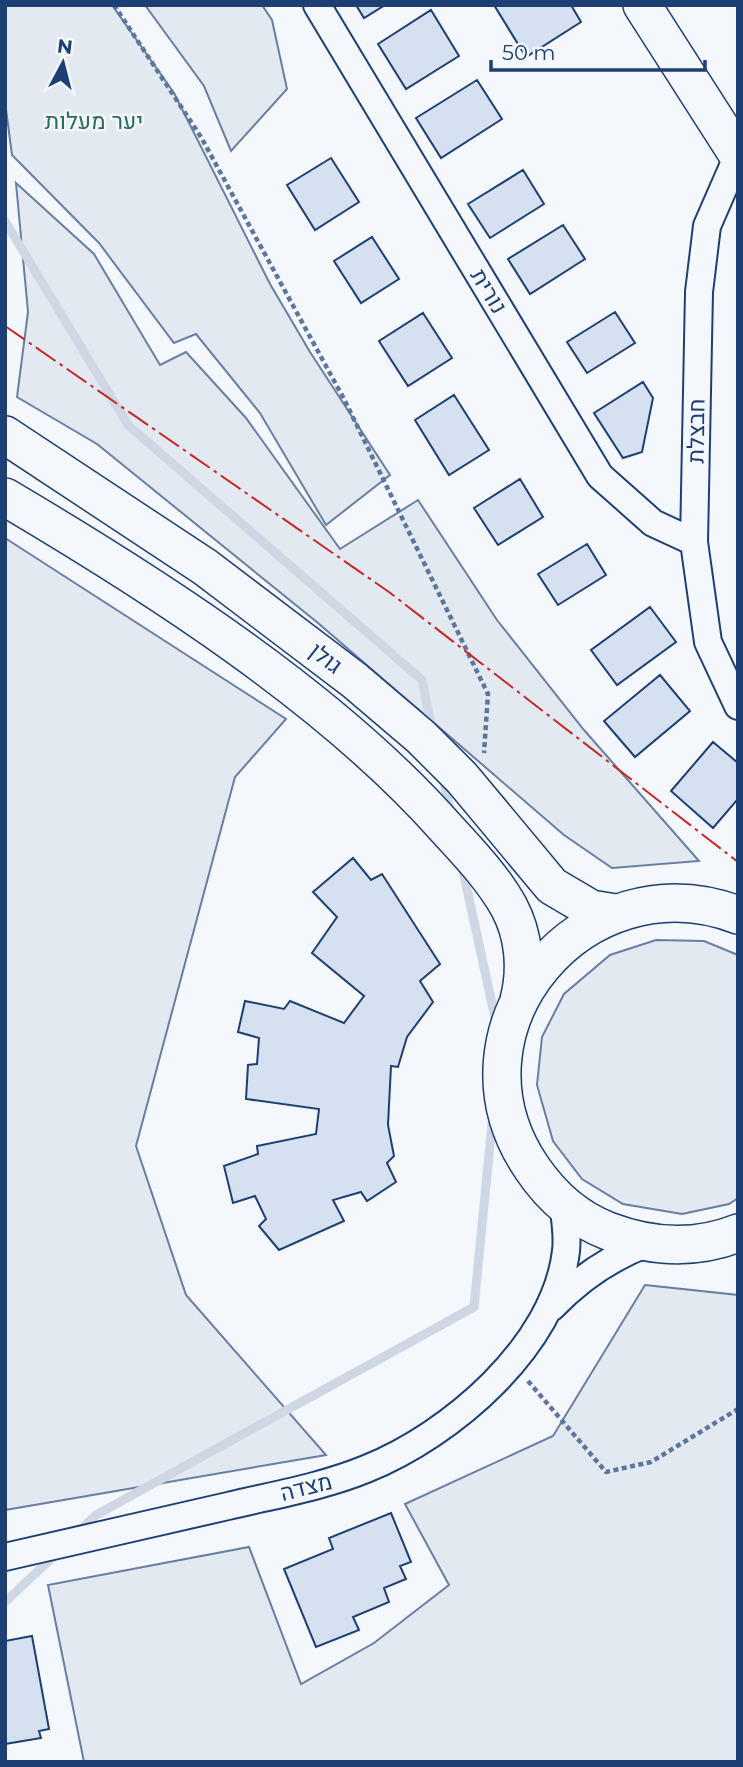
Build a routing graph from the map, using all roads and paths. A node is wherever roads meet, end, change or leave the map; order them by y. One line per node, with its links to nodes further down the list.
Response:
1 (114, 5): 9 (path)
2 (317, 5): 7 (street, נורית)
3 (642, 5): 4 (street)
4 (738, 155): 7 (street, חבצלת)
5 (5, 435): 9 (street, גולן)
6 (5, 497): 12 (street, גולן)
7 (694, 542): 8 (street, חבצלת)
8 (738, 706)
9 (481, 799): 10 (street, גולן)
10 (615, 913): 11 (street); 12 (street)
11 (738, 915)
12 (519, 1000): 13 (street)
13 (563, 1203): 15 (street); 16 (street, מצדה)
14 (738, 1233): 15 (street)
15 (648, 1243): 16 (street, מצדה)
16 (548, 1310): 17 (street, מצדה)
17 (511, 1363): 18 (path); 19 (street, מצדה)
18 (738, 1409)
19 (5, 1557)

